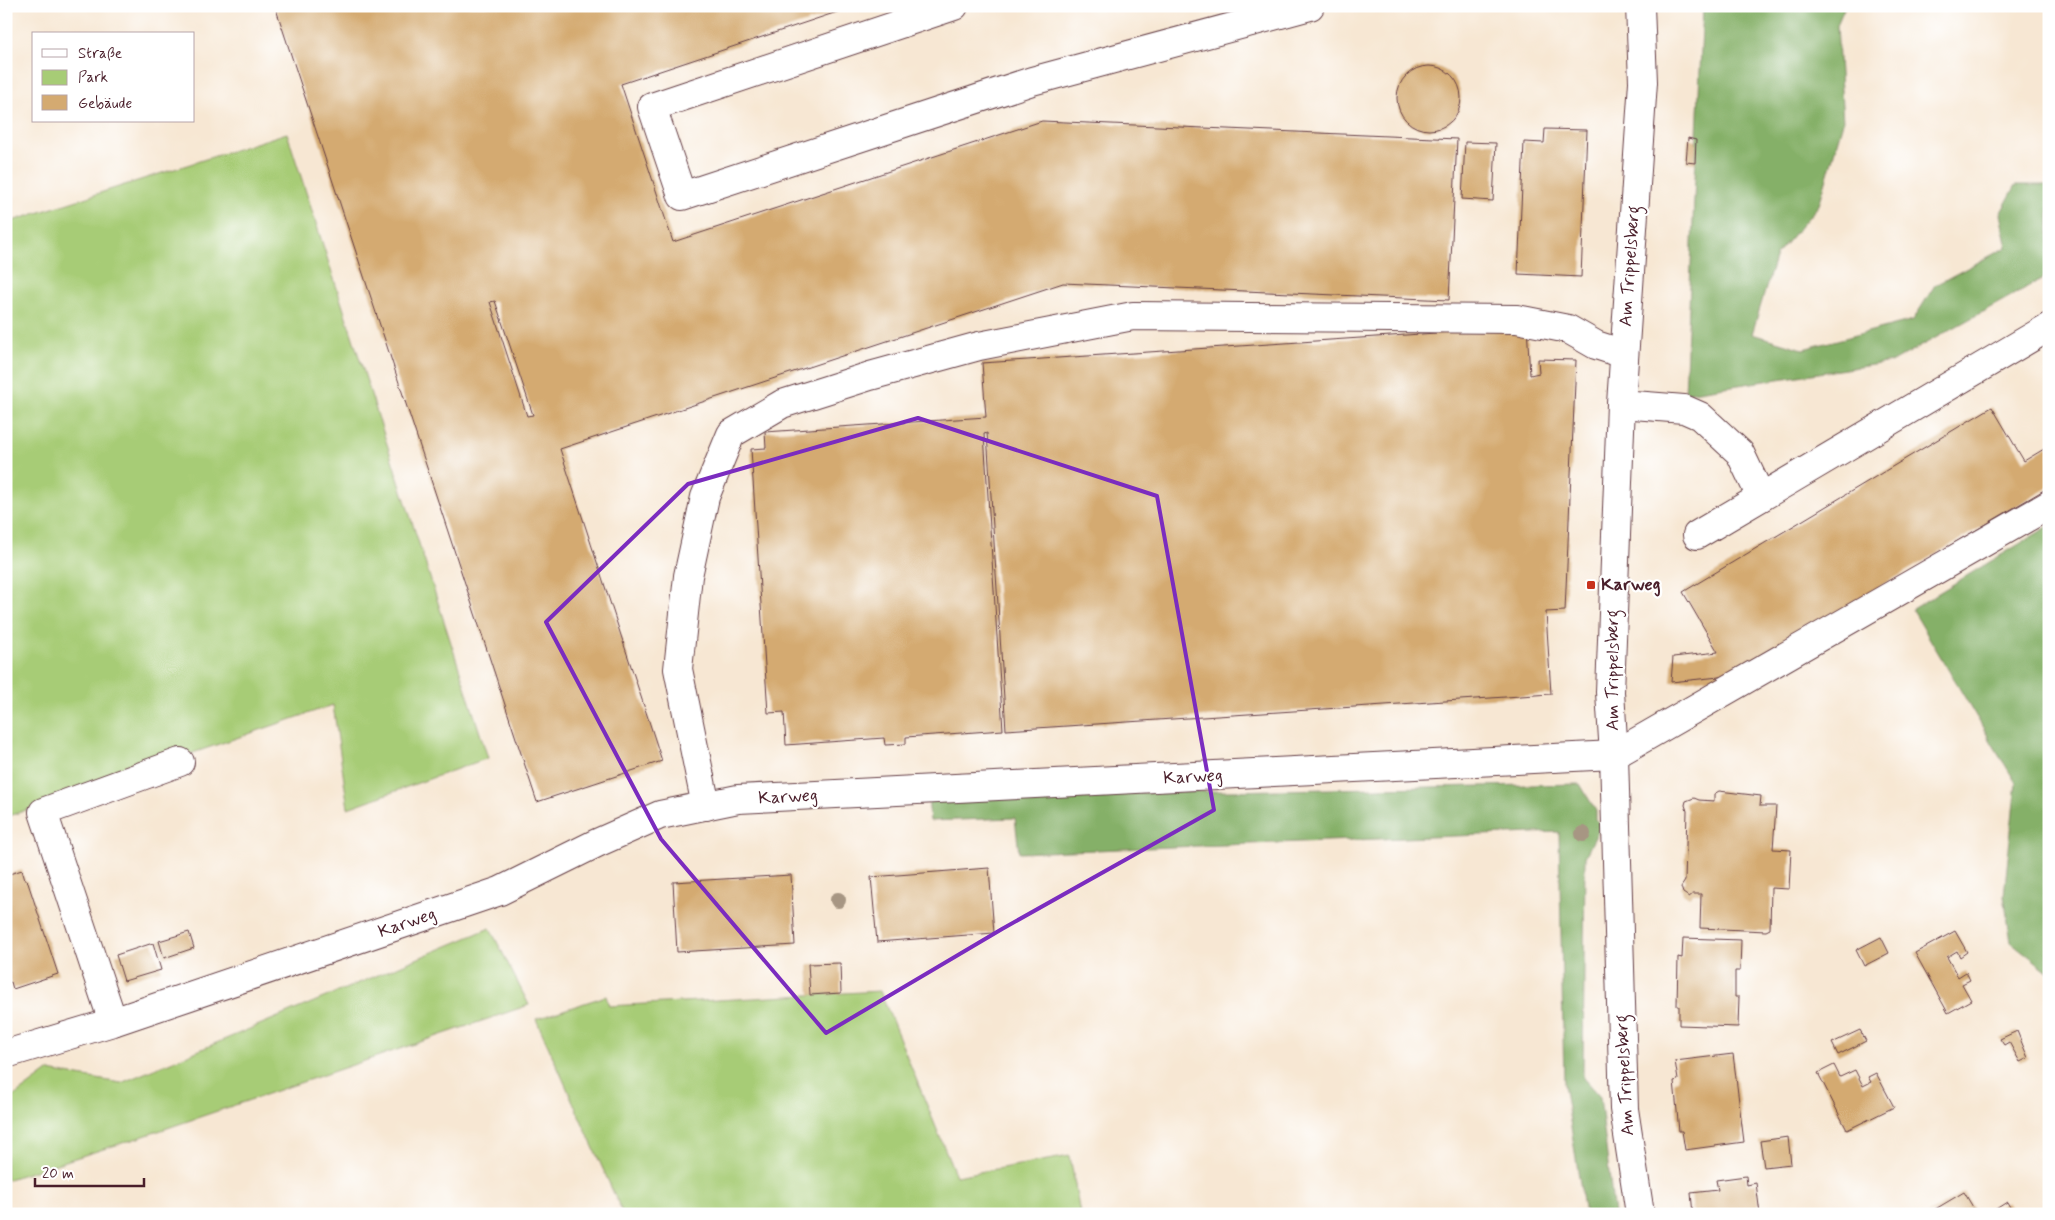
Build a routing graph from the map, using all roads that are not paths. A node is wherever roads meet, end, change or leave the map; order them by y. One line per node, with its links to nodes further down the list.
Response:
1 (954, 6): 2 (street)
2 (1310, 6)
3 (1640, 6): 5 (street, Am Trippelsberg)
4 (2049, 327): 7 (street)
5 (1624, 354): 6 (street, Am Trippelsberg); 12 (street)
6 (1621, 404): 7 (street); 10 (street, Am Trippelsberg)
7 (1761, 497): 9 (street)
8 (2049, 505): 10 (street)
9 (1697, 535)
10 (1614, 755): 12 (street, Karweg); 15 (street, Am Trippelsberg)
11 (180, 762): 13 (street)
12 (706, 806): 13 (street, Karweg)
13 (113, 1022): 14 (street, Karweg)
14 (6, 1054)
15 (1640, 1214)

